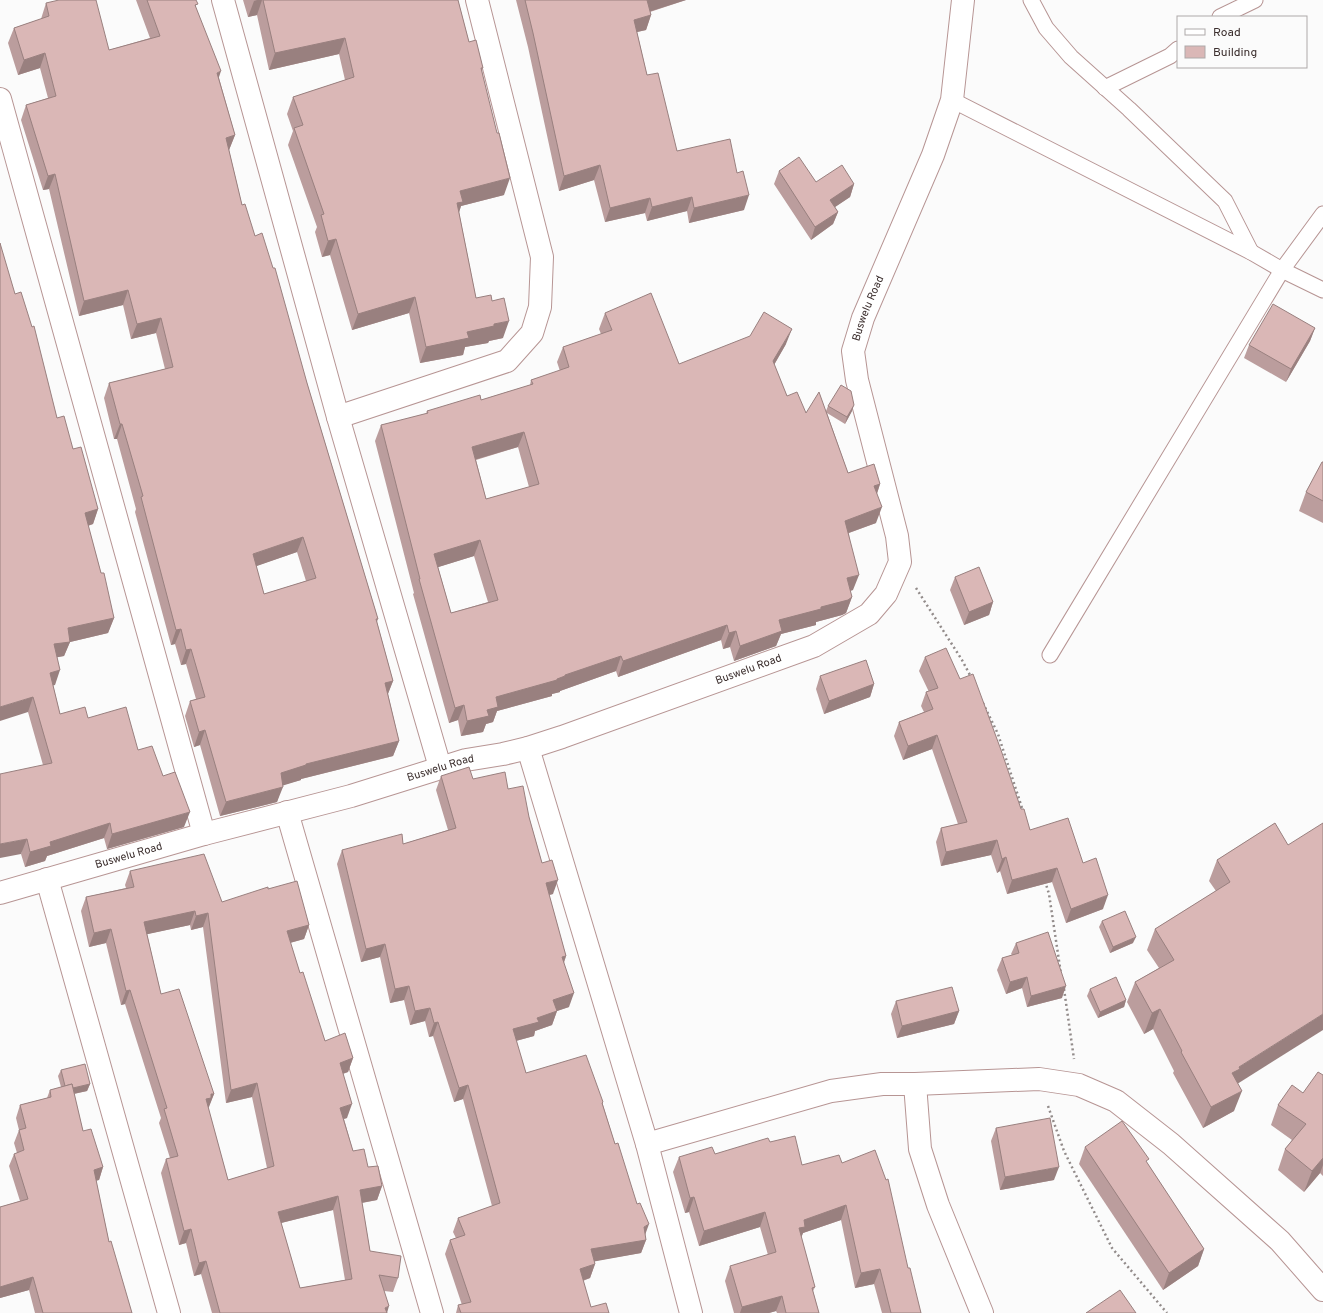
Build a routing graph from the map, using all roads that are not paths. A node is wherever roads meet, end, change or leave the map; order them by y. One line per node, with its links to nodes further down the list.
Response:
1 (223, 0): 15 (street)
2 (476, 0): 15 (street)
3 (962, 0): 10 (street, Buswelu Road)
4 (1031, 0): 8 (lane)
5 (1255, 0): 6 (lane)
6 (1222, 16)
7 (1177, 50): 8 (lane)
8 (1105, 88): 12 (lane)
9 (0, 99): 20 (street)
10 (952, 100): 12 (lane); 17 (street, Buswelu Road)
11 (1323, 214): 13 (lane)
12 (1251, 252): 13 (lane)
13 (1282, 270): 14 (lane); 16 (lane)
14 (1323, 290)
15 (338, 417): 18 (street)
16 (1050, 655)
17 (528, 748): 18 (street, Buswelu Road); 24 (street)
18 (440, 767): 19 (street, Buswelu Road)
19 (287, 812): 20 (street, Buswelu Road); 27 (street)
20 (204, 834): 21 (street, Buswelu Road)
21 (47, 879): 22 (street, Buswelu Road); 26 (street)
22 (0, 893)
23 (915, 1084): 24 (street); 25 (street); 29 (street)
24 (647, 1144): 28 (street)
25 (1323, 1290)
26 (169, 1313)
27 (432, 1313)
28 (691, 1313)
29 (982, 1313)

